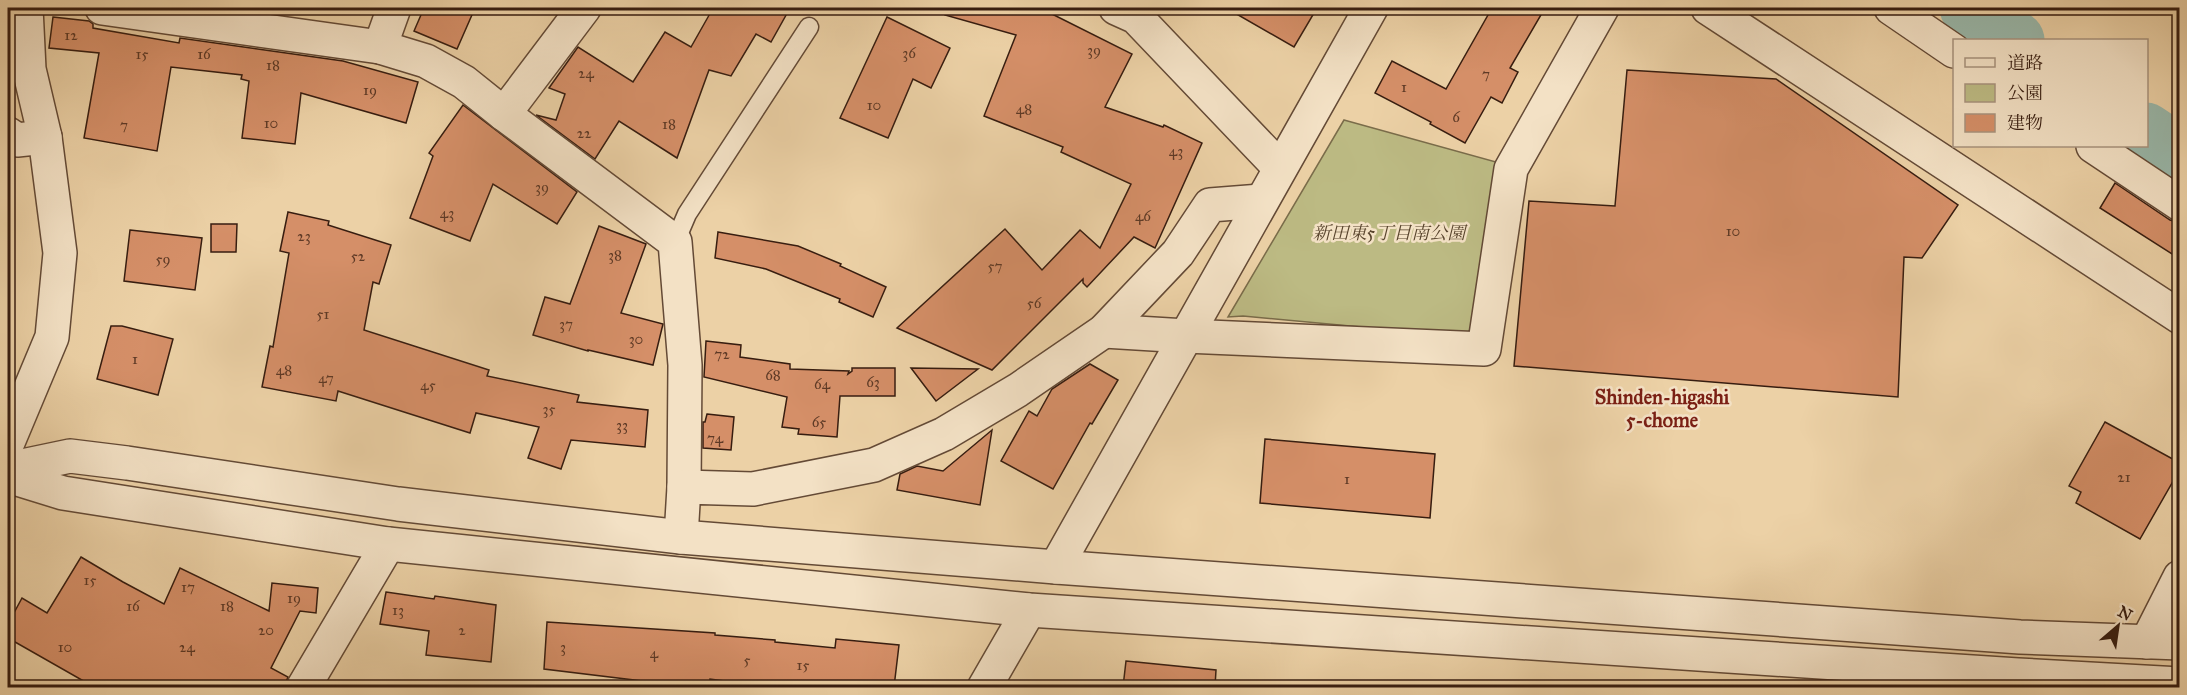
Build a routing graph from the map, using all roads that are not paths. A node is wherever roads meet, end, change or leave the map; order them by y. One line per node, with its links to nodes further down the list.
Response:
1 (26, 8): 15 (street)
2 (102, 8): 11 (street)
3 (394, 8): 11 (street)
4 (584, 8): 13 (street)
5 (1371, 8): 17 (street)
6 (1602, 8): 23 (street)
7 (1708, 8): 21 (street)
8 (1891, 8): 12 (street)
9 (1131, 11): 17 (street)
10 (809, 27): 20 (lane)
11 (380, 47): 13 (street)
12 (1953, 50)
13 (504, 114): 20 (street)
14 (8, 134): 15 (street)
15 (45, 136): 24 (street)
16 (2094, 147): 19 (street)
17 (1280, 168): 18 (street)
18 (1262, 201): 22 (street); 23 (street)
19 (2180, 204)
20 (675, 242): 27 (street)
21 (2180, 317)
22 (1104, 331): 23 (street); 27 (street)
23 (1186, 336): 30 (street)
24 (8, 442)
25 (8, 469): 28 (street)
26 (8, 476): 29 (street)
27 (684, 487): 28 (street)
28 (681, 537): 30 (street)
29 (388, 544): 32 (street); 37 (street)
30 (1056, 567): 33 (street)
31 (2180, 577): 33 (street)
32 (1029, 610): 35 (street); 38 (street)
33 (2147, 642): 34 (street); 35 (street)
34 (2180, 643)
35 (2121, 684): 36 (street)
36 (2180, 684)
37 (303, 687)
38 (984, 687)

